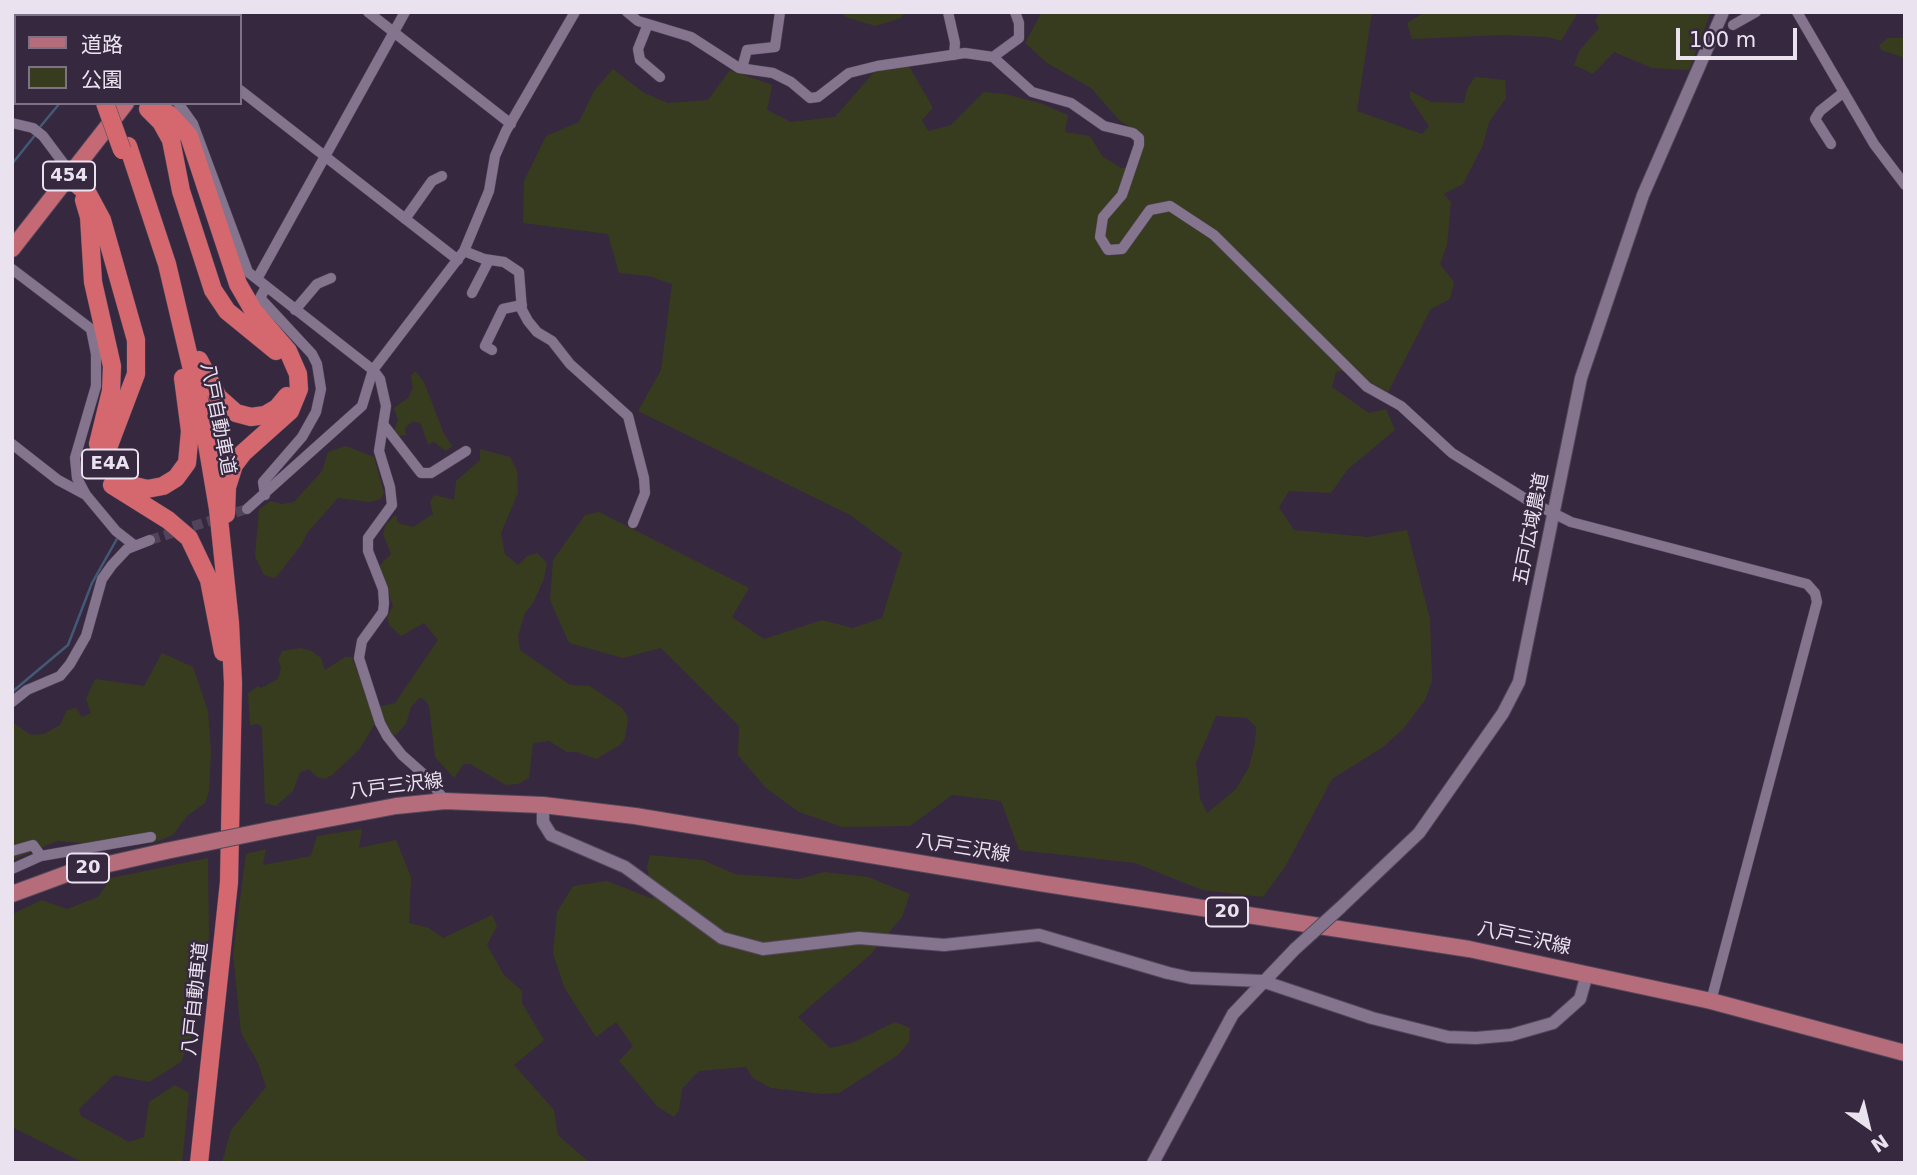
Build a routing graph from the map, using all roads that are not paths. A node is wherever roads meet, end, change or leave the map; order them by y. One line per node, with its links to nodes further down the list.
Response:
1 (368, 12): 13 (street)
2 (405, 12): 13 (street)
3 (575, 12): 27 (street)
4 (627, 12): 11 (street)
5 (780, 12): 16 (street)
6 (948, 12): 14 (street)
7 (1015, 12): 15 (street)
8 (1723, 12): 54 (street, 五戸広域農道)
9 (1756, 12): 12 (street)
10 (1797, 12): 19 (street)
11 (648, 24): 16 (street); 17 (street)
12 (1732, 24)
13 (394, 32): 27 (street); 30 (street)
14 (954, 55): 15 (street); 16 (street)
15 (993, 57): 54 (street)
16 (742, 68)
17 (660, 77)
18 (242, 92): 30 (street)
19 (1844, 92): 28 (street); 33 (street)
20 (106, 105): 29 (highway, 八戸自動車道 / E4A, bridge)
21 (112, 105): 29 (highway, 八戸自動車道 / E4A)
22 (124, 105): 32 (highway, 454)
23 (145, 105): 37 (highway, E4A)
24 (154, 105): 58 (highway, E4A)
25 (179, 105): 41 (street)
26 (12, 123): 32 (street)
27 (511, 124): 36 (street)
28 (1831, 144)
29 (125, 148): 37 (highway, 八戸自動車道 / E4A)
30 (326, 157): 34 (street); 41 (street)
31 (442, 176): 34 (street)
32 (69, 177): 35 (highway, 454); 37 (highway, E4A); 59 (highway, E4A)
33 (1905, 185)
34 (405, 219): 36 (street)
35 (12, 249)
36 (461, 255): 38 (street); 47 (street)
37 (162, 259): 58 (highway, 八戸自動車道 / E4A); 59 (highway, 八戸自動車道 / E4A)
38 (489, 260): 43 (street); 44 (street)
39 (12, 269): 51 (street)
40 (331, 278): 45 (street)
41 (257, 279): 42 (street)
42 (266, 287): 45 (street); 52 (street)
43 (472, 293)
44 (522, 305): 46 (street); 55 (street)
45 (295, 310): 47 (street)
46 (492, 350)
47 (373, 370): 48 (street); 52 (street)
48 (383, 424): 50 (street); 62 (street)
49 (12, 444): 51 (street)
50 (466, 451)
51 (86, 495): 57 (street)
52 (265, 495): 53 (street)
53 (247, 509)
54 (1554, 516): 70 (street, 五戸広域農道, bridge); 71 (street)
55 (633, 523)
56 (150, 540): 57 (street)
57 (134, 545): 60 (street)
58 (230, 623): 61 (highway, 八戸自動車道 / E4A)
59 (226, 667): 61 (highway, 八戸自動車道 / E4A)
60 (12, 702)
61 (231, 754): 73 (highway, 八戸自動車道 / E4A)
62 (445, 801): 63 (main road, 八戸三沢線 / 20); 68 (main road, 八戸三沢線 / 20, bridge)
63 (543, 805): 69 (main road, 八戸三沢線 / 20); 70 (street)
64 (151, 837): 66 (street)
65 (12, 851): 66 (street)
66 (41, 856): 67 (street)
67 (12, 869)
68 (12, 894)
69 (1587, 974): 70 (street); 71 (main road, 八戸三沢線 / 20)
70 (1262, 981): 74 (street, 五戸広域農道)
71 (1711, 1002): 72 (main road, 八戸三沢線 / 20)
72 (1905, 1052)
73 (200, 1163)
74 (1153, 1163)

